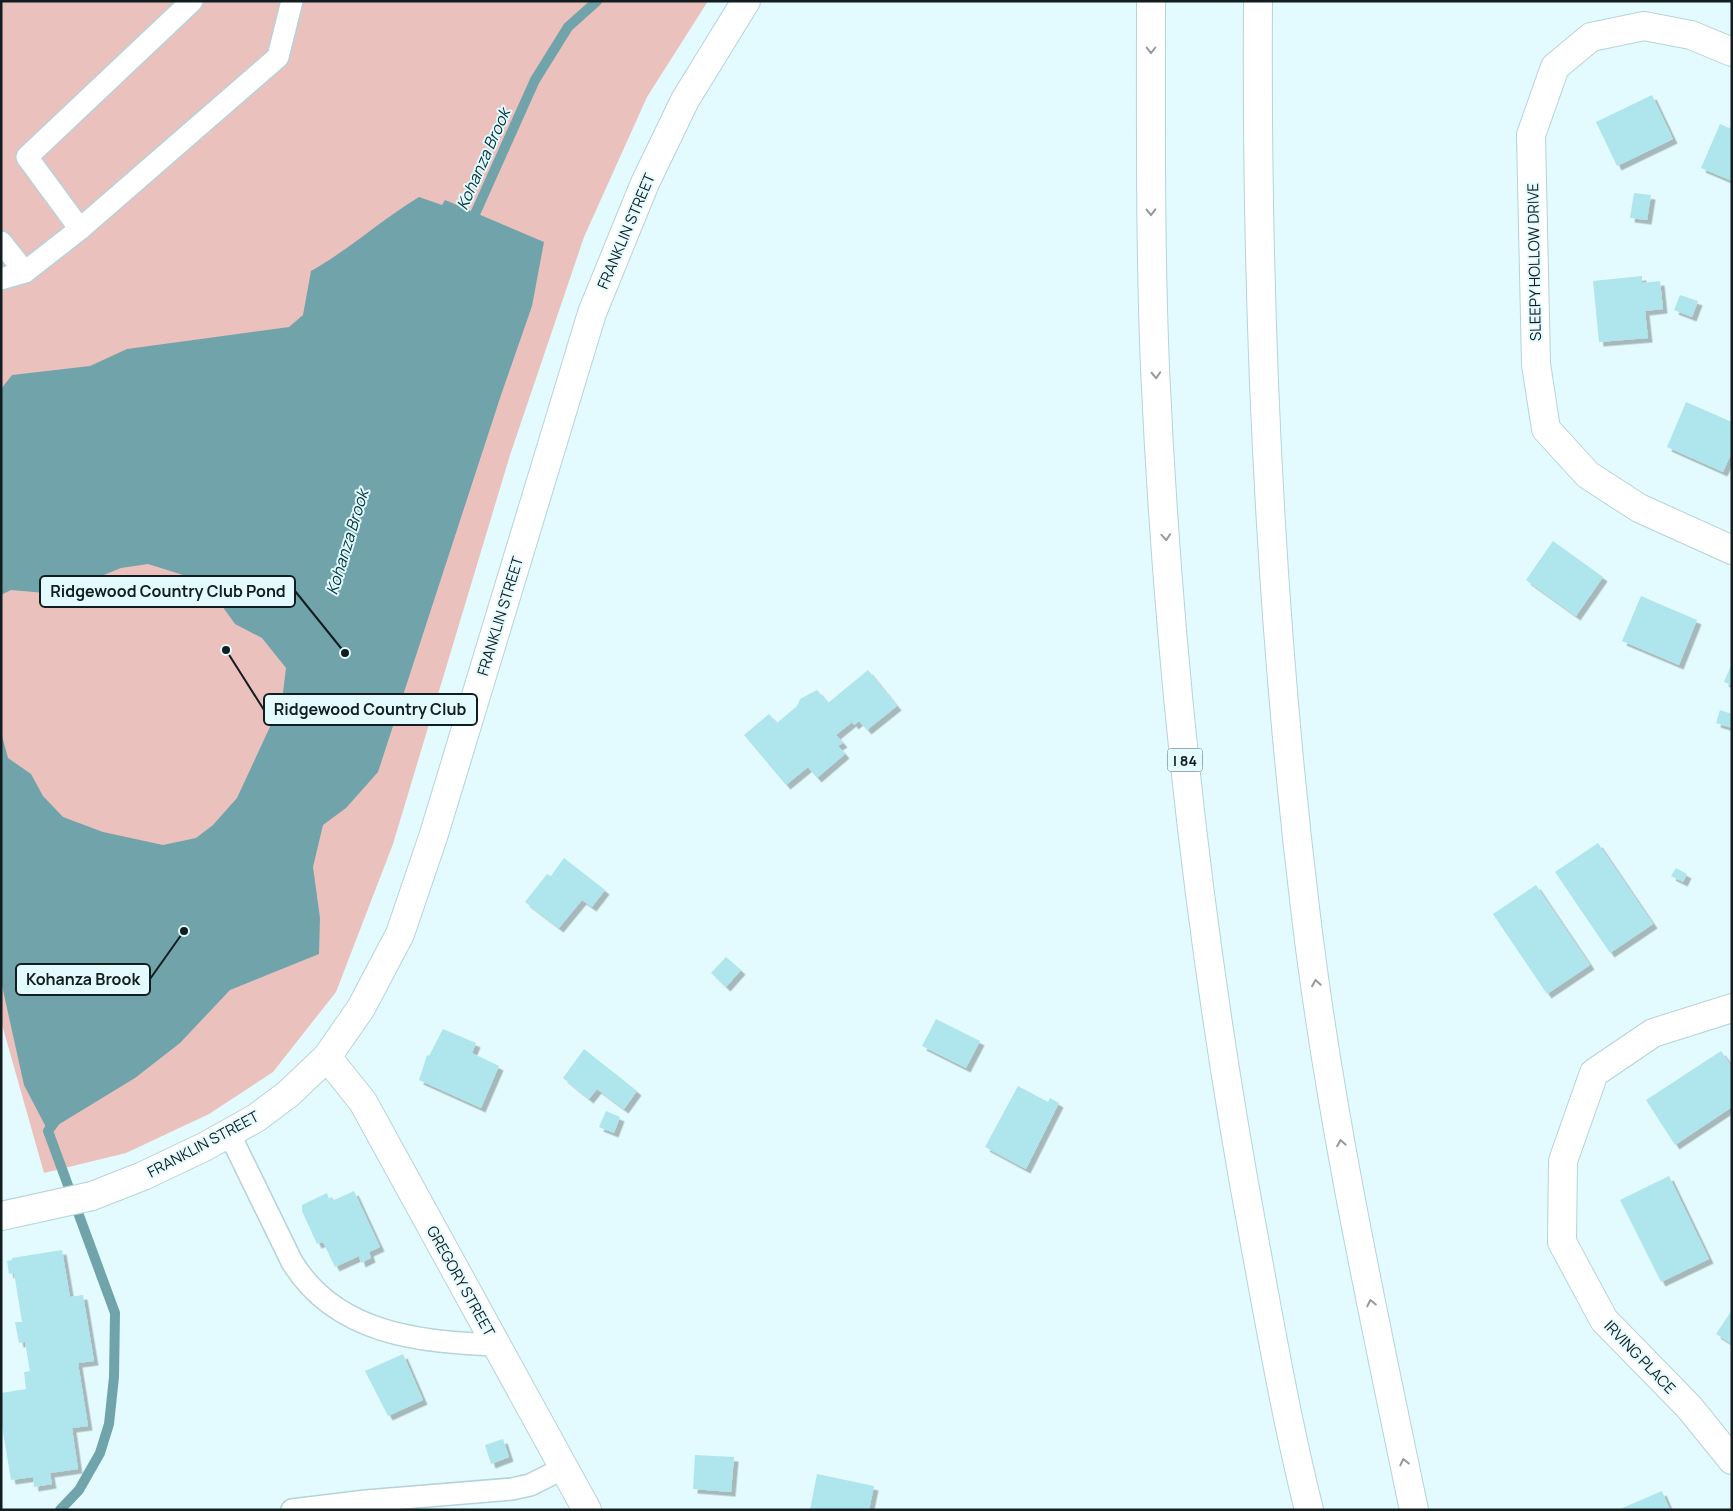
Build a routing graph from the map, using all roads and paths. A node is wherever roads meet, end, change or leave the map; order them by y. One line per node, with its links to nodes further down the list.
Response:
1 (192, 1): 7 (lane)
2 (292, 1): 7 (lane)
3 (746, 1): 13 (main road, FRANKLIN STREET)
4 (1151, 1): 21 (main road, I 84, one-way to 21)
5 (1258, 1): 22 (main road, one-way to 5)
6 (1732, 52): 11 (main road, SLEEPY HOLLOW DRIVE)
7 (80, 229): 9 (lane)
8 (1, 242): 9 (lane)
9 (24, 272): 10 (lane)
10 (1, 279)
11 (1732, 550)
12 (1732, 1008): 17 (main road, IRVING PLACE)
13 (327, 1057): 14 (main road, FRANKLIN STREET); 16 (main road, GREGORY STREET)
14 (229, 1133): 15 (main road, FRANKLIN STREET); 16 (lane)
15 (1, 1216)
16 (496, 1345): 18 (main road, GREGORY STREET)
17 (1732, 1460)
18 (564, 1468): 19 (lane); 20 (main road, GREGORY STREET)
19 (292, 1510)
20 (588, 1510)
21 (1309, 1510)
22 (1414, 1510)

